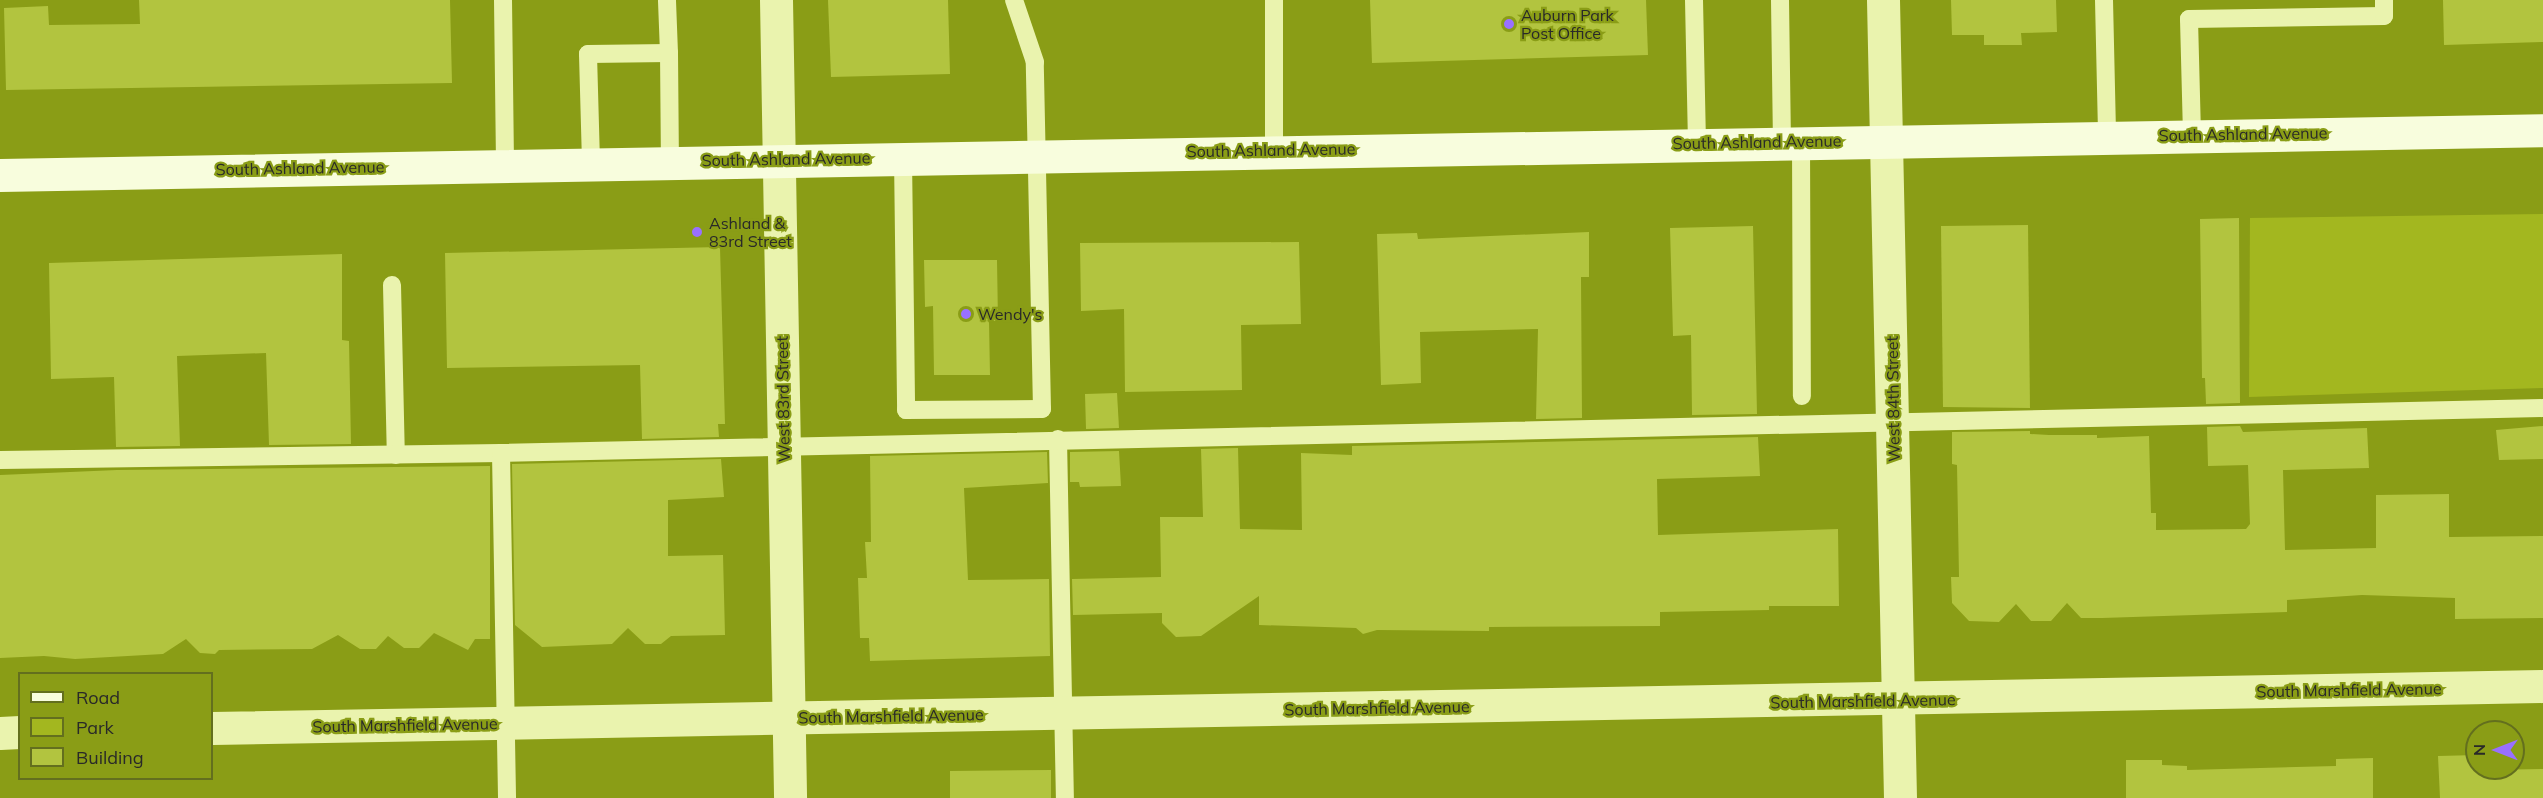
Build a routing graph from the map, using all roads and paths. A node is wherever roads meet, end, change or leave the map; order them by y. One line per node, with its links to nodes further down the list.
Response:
1 (503, 0): 24 (lane)
2 (667, 0): 11 (lane)
3 (776, 0): 21 (street, West 83rd Street)
4 (1014, 0): 19 (lane)
5 (1274, 0): 18 (lane)
6 (1694, 0): 17 (lane)
7 (1780, 0): 16 (lane)
8 (1883, 0): 15 (street, West 84th Street)
9 (2104, 0): 14 (lane)
10 (2384, 0): 13 (lane)
11 (669, 53): 22 (lane); 23 (lane)
12 (2543, 130): 13 (main road, South Ashland Avenue)
13 (2192, 134): 14 (main road, South Ashland Avenue)
14 (2107, 136): 15 (main road, South Ashland Avenue)
15 (1887, 140): 16 (main road, South Ashland Avenue); 29 (street, West 84th Street)
16 (1791, 142): 17 (main road, South Ashland Avenue); 27 (lane)
17 (1697, 143): 18 (main road, South Ashland Avenue)
18 (1274, 150): 19 (main road, South Ashland Avenue)
19 (1034, 154): 20 (main road, South Ashland Avenue); 20 (lane)
20 (903, 156): 21 (main road, South Ashland Avenue)
21 (778, 159): 22 (main road, South Ashland Avenue); 31 (street, West 83rd Street)
22 (670, 161): 23 (main road, South Ashland Avenue)
23 (591, 162): 24 (main road, South Ashland Avenue)
24 (505, 164): 25 (main road, South Ashland Avenue)
25 (0, 175)
26 (392, 285): 33 (lane)
27 (1802, 396)
28 (2543, 408): 29 (lane)
29 (1894, 420): 30 (lane); 36 (street, West 84th Street)
30 (1058, 439): 31 (lane); 37 (lane)
31 (784, 445): 32 (lane); 38 (street, West 83rd Street)
32 (501, 453): 33 (lane); 39 (lane)
33 (396, 455): 34 (lane)
34 (0, 460)
35 (2543, 686): 36 (street, South Marshfield Avenue)
36 (1899, 700): 37 (street, South Marshfield Avenue); 46 (street, West 84th Street)
37 (1064, 713): 38 (street, South Marshfield Avenue); 45 (lane)
38 (789, 717): 39 (street, South Marshfield Avenue); 44 (street, West 83rd Street)
39 (506, 722): 40 (street, South Marshfield Avenue); 43 (lane)
40 (213, 728)
41 (18, 732): 42 (street)
42 (0, 733)
43 (507, 798)
44 (790, 798)
45 (1065, 798)
46 (1900, 798)

